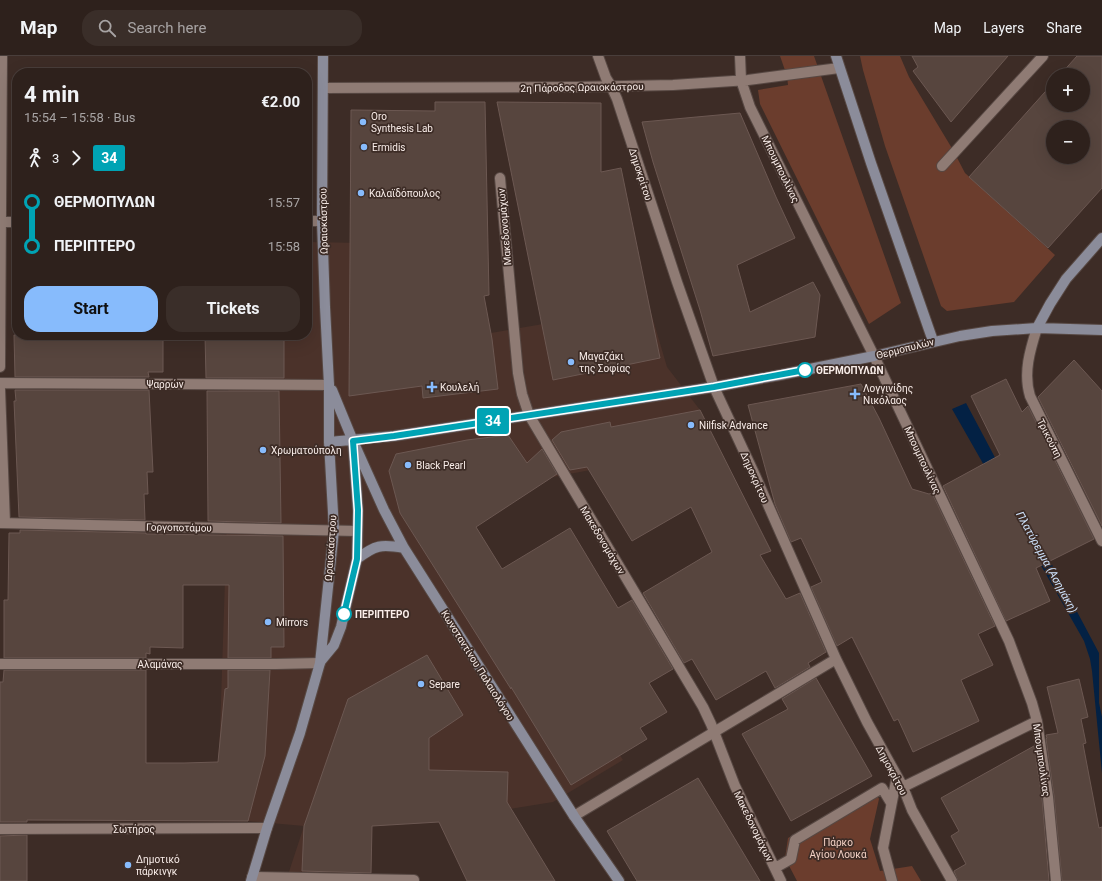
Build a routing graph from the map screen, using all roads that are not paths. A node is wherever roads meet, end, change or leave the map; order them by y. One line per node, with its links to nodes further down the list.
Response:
1 (2, 56): 16 (street)
2 (323, 56): 11 (street, Ωραιοκάστρου)
3 (598, 56): 10 (street, Δημοκρίτου)
4 (740, 56): 9 (street, Μπουμπουλίνας)
5 (745, 56): 9 (street)
6 (836, 56): 8 (street)
7 (1042, 56): 12 (street)
8 (839, 68): 9 (street, 2η Πάροδος Ωραιοκάστρου); 21 (street)
9 (744, 80): 10 (street, 2η Πάροδος Ωραιοκάστρου); 22 (street, Μπουμπουλίνας)
10 (611, 86): 11 (street, 2η Πάροδος Ωραιοκάστρου); 26 (street, Δημοκρίτου)
11 (323, 88): 15 (street, Ωραιοκάστρου)
12 (942, 166)
13 (500, 178): 28 (street, Μακεδονομάχων)
14 (312, 221): 15 (street)
15 (322, 221): 25 (street, Ωραιοκάστρου)
16 (1, 222): 17 (street); 23 (street)
17 (12, 222)
18 (1102, 238): 19 (street)
19 (1037, 328): 20 (street, Θερμοπυλών); 21 (street, Θερμοπυλών); 34 (street, Τρικούπη)
20 (1102, 330)
21 (933, 341): 22 (street, Θερμοπυλών)
22 (874, 356): 26 (street, Θερμοπυλών); 40 (street, Μπουμπουλίνας)
23 (0, 367)
24 (0, 383): 25 (street, Ψαρρών)
25 (330, 385): 29 (street, Ωραιοκάστρου); 30 (street, Ωραιοκάστρου)
26 (714, 387): 28 (street, Θερμοπυλών); 37 (street, Δημοκρίτου)
27 (0, 388): 31 (street)
28 (529, 416): 29 (street, Θερμοπυλών); 41 (street, Μακεδονομάχων)
29 (353, 441): 30 (street, Θερμοπυλών); 33 (street, Ωραιοκάστρου); 35 (street, Κωνσταντίνου Παλαιολόγου)
30 (330, 442): 32 (street, Ωραιοκάστρου)
31 (2, 523): 32 (street, Γοργοποτάμου)
32 (334, 530): 33 (street, Γοργοποτάμου); 38 (street, Ωραιοκάστρου)
33 (357, 531): 36 (street, Ωραιοκάστρου)
34 (1102, 541)
35 (404, 548): 36 (street); 45 (street, Κωνσταντίνου Παλαιολόγου)
36 (357, 559): 38 (street, Ωραιοκάστρου)
37 (836, 659): 41 (street); 42 (street, Δημοκρίτου)
38 (320, 663): 39 (street, Αλαμάνας); 46 (street, Ωραιοκάστρου)
39 (0, 664)
40 (1037, 721): 43 (street); 55 (street, Μπουμπουλίνας)
41 (714, 733): 45 (street); 48 (street, Μακεδονομάχων)
42 (897, 776): 43 (street, Δημοκρίτου); 44 (street)
43 (903, 787): 54 (street, Δημοκρίτου)
44 (891, 803): 48 (street); 53 (street)
45 (574, 816): 51 (street, Κωνσταντίνου Παλαιολόγου)
46 (267, 828): 47 (street, Σωτήρος); 49 (street, Ωραιοκάστρου)
47 (0, 829)
48 (775, 868): 52 (street, Μακεδονομάχων)
49 (251, 879): 50 (street)
50 (414, 880)
51 (619, 881)
52 (782, 881)
53 (892, 881)
54 (952, 881)
55 (1056, 881)

